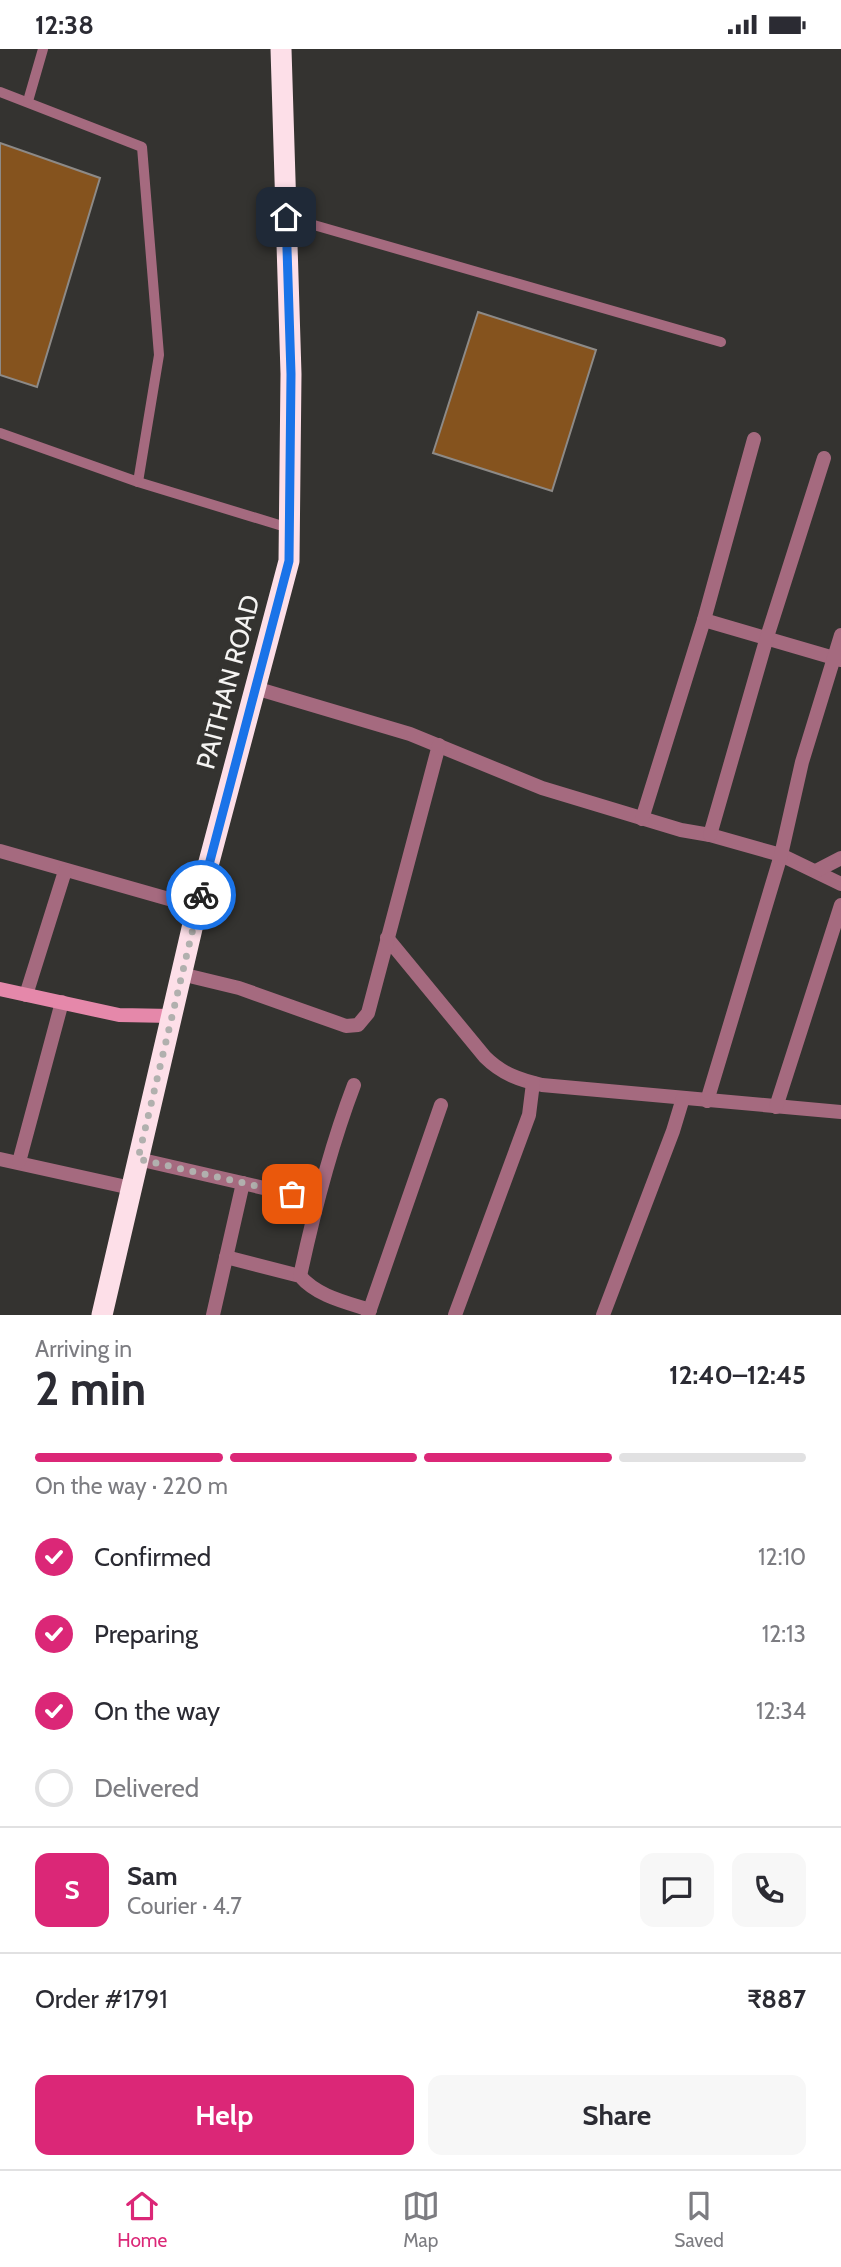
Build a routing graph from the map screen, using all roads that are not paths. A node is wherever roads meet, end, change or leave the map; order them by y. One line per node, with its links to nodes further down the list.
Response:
1 (43, 49): 4 (lane)
2 (281, 49): 5 (highway, PAITHAN ROAD)
3 (0, 92): 4 (lane)
4 (28, 101): 10 (lane)
5 (286, 217): 6 (lane); 11 (highway, PAITHAN ROAD)
6 (721, 342)
7 (0, 433): 10 (lane)
8 (754, 439): 12 (street)
9 (824, 458): 14 (street)
10 (138, 482): 11 (lane)
11 (289, 528): 16 (highway, PAITHAN ROAD)
12 (704, 620): 14 (street); 18 (street)
13 (841, 635): 15 (street)
14 (767, 637): 15 (street); 19 (street)
15 (838, 659): 21 (street)
16 (255, 688): 17 (street); 27 (highway, PAITHAN ROAD)
17 (439, 745): 18 (street); 28 (street)
18 (642, 818): 19 (street)
19 (710, 835): 21 (street)
20 (0, 851): 23 (street)
21 (781, 855): 24 (street); 37 (street)
22 (841, 858): 24 (street)
23 (65, 871): 27 (street); 31 (street)
24 (816, 871): 25 (street)
25 (841, 884)
26 (841, 905): 39 (street)
27 (197, 907): 29 (highway, PAITHAN ROAD)
28 (387, 938): 29 (street); 35 (street)
29 (181, 974): 33 (highway, PAITHAN ROAD)
30 (0, 989): 31 (street)
31 (26, 995): 32 (street)
32 (62, 1002): 33 (street); 43 (street)
33 (172, 1016): 42 (highway, PAITHAN ROAD)
34 (354, 1085): 46 (street)
35 (533, 1089): 36 (street); 52 (street)
36 (683, 1098): 37 (street); 53 (street)
37 (707, 1101): 39 (street)
38 (441, 1105): 49 (street)
39 (776, 1107): 40 (street)
40 (841, 1112)
41 (0, 1159): 43 (street)
42 (138, 1159): 44 (street); 45 (highway, PAITHAN ROAD)
43 (19, 1162): 45 (street)
44 (243, 1183): 46 (street); 47 (street)
45 (131, 1188): 50 (highway, PAITHAN ROAD)
46 (316, 1200): 48 (street)
47 (226, 1257): 48 (street); 51 (street)
48 (300, 1276): 49 (street)
49 (369, 1313)
50 (102, 1315)
51 (212, 1315)
52 (454, 1315)
53 (603, 1315)

